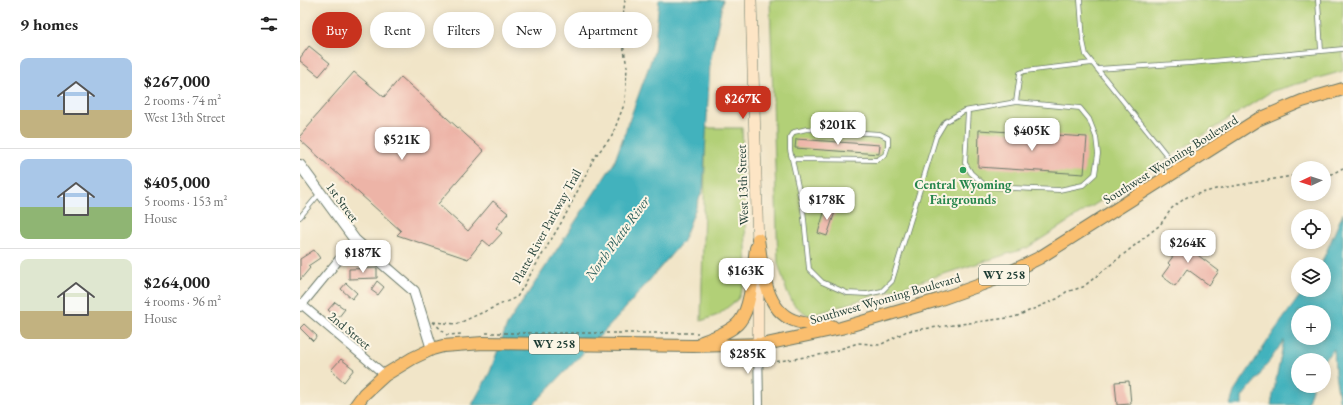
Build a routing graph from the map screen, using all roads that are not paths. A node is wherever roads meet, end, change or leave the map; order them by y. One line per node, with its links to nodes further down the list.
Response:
1 (751, 0): 16 (main road, West 13th Street)
2 (1080, 0): 6 (lane)
3 (1318, 0): 5 (lane)
4 (1343, 49): 5 (lane)
5 (1321, 51): 7 (lane)
6 (1092, 63): 7 (lane); 9 (lane)
7 (1097, 69): 13 (lane)
8 (1343, 89): 13 (main road, Southwest Wyoming Boulevard / WY 258)
9 (1016, 102): 10 (lane); 10 (lane)
10 (968, 111): 11 (lane)
11 (792, 159): 11 (lane)
12 (300, 164): 14 (street, 1st Street)
13 (1179, 170): 19 (main road, Southwest Wyoming Boulevard / WY 258)
14 (320, 193): 15 (lane); 17 (street, 1st Street)
15 (300, 217)
16 (758, 239): 19 (main road); 20 (main road, West 13th Street); 21 (main road)
17 (355, 240): 18 (street); 22 (street, 1st Street)
18 (301, 305): 23 (street, 2nd Street)
19 (842, 328): 20 (main road, Southwest Wyoming Boulevard / WY 258)
20 (758, 344): 21 (main road, Southwest Wyoming Boulevard / WY 258); 25 (street)
21 (693, 346): 22 (main road, Southwest Wyoming Boulevard / WY 258)
22 (432, 349): 23 (main road, Southwest Wyoming Boulevard / WY 258)
23 (385, 375): 24 (main road, Southwest Wyoming Boulevard / WY 258)
24 (356, 405)
25 (759, 405)

